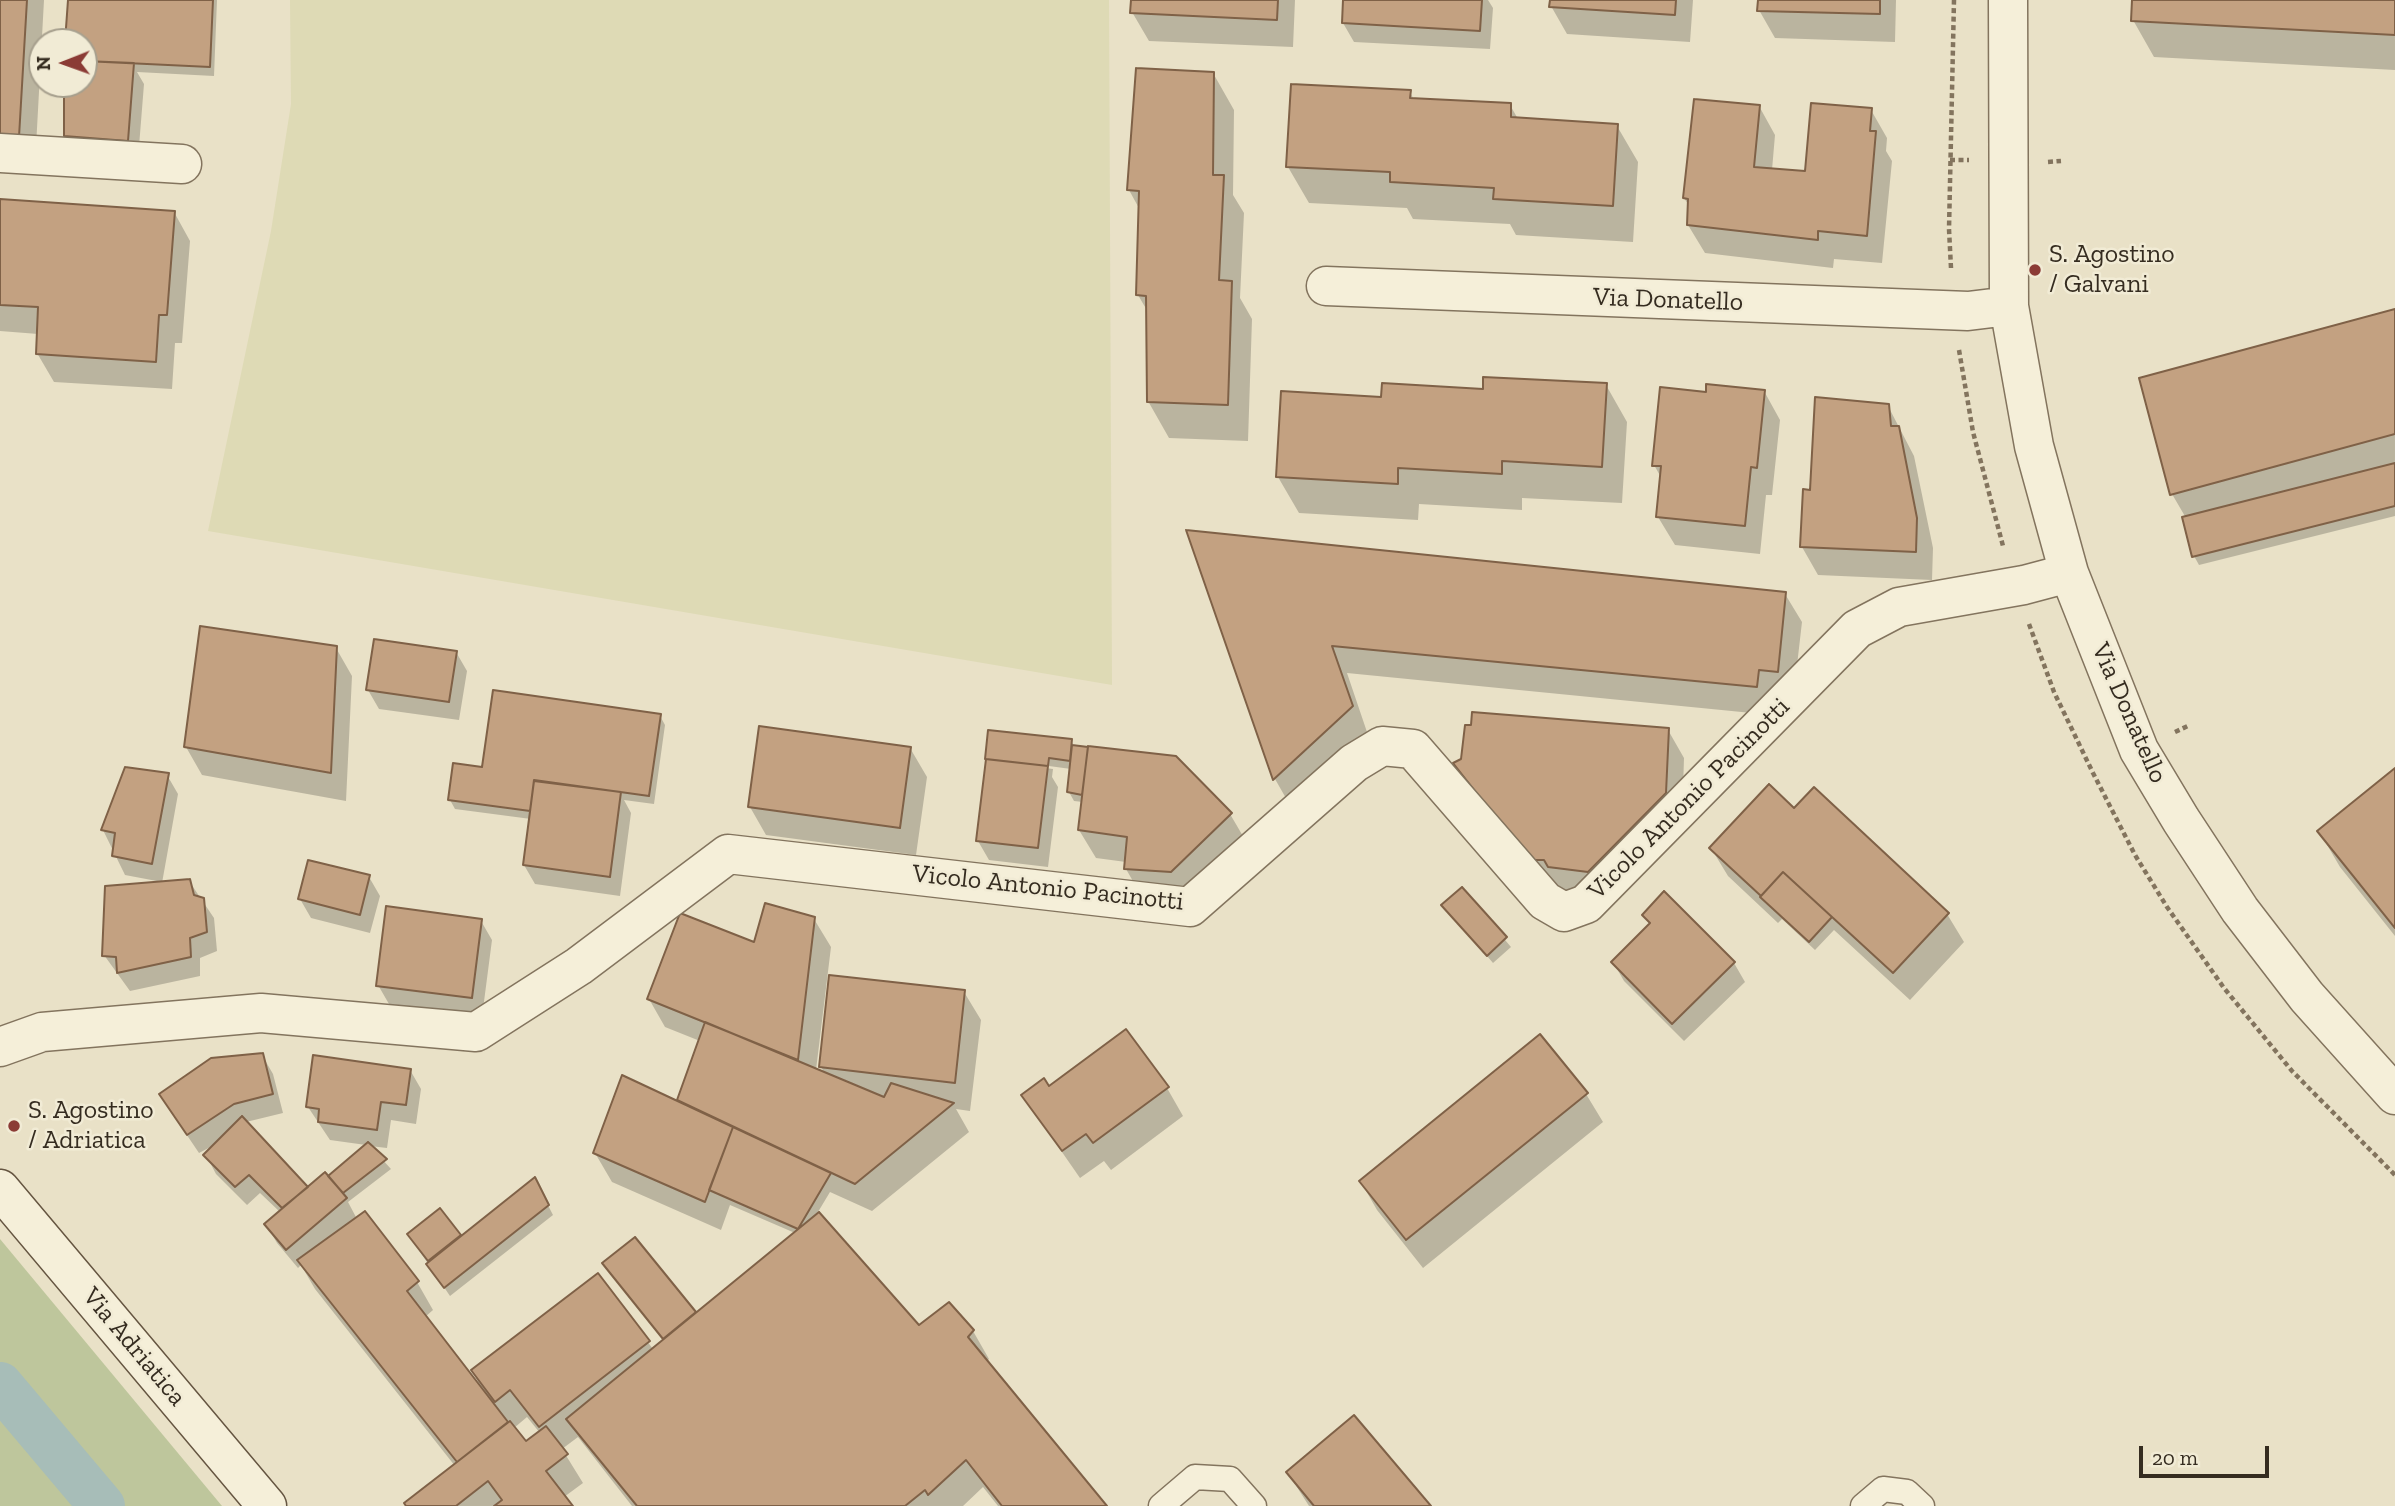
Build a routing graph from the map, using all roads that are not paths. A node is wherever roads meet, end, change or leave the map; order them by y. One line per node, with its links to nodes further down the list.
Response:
1 (2008, 0): 5 (street, Via Donatello)
2 (0, 153): 3 (street)
3 (183, 164)
4 (1326, 286): 5 (street, Via Donatello)
5 (2009, 306): 6 (street, Via Donatello)
6 (2069, 573): 7 (street, Vicolo Antonio Pacinotti); 8 (street, Via Donatello)
7 (0, 1048)
8 (2395, 1095)
9 (0, 1189): 10 (street, Via Adriatica)
10 (267, 1506)
11 (1160, 1506): 12 (lane)
12 (1254, 1506)
13 (1863, 1506): 14 (lane)
14 (1922, 1506)

